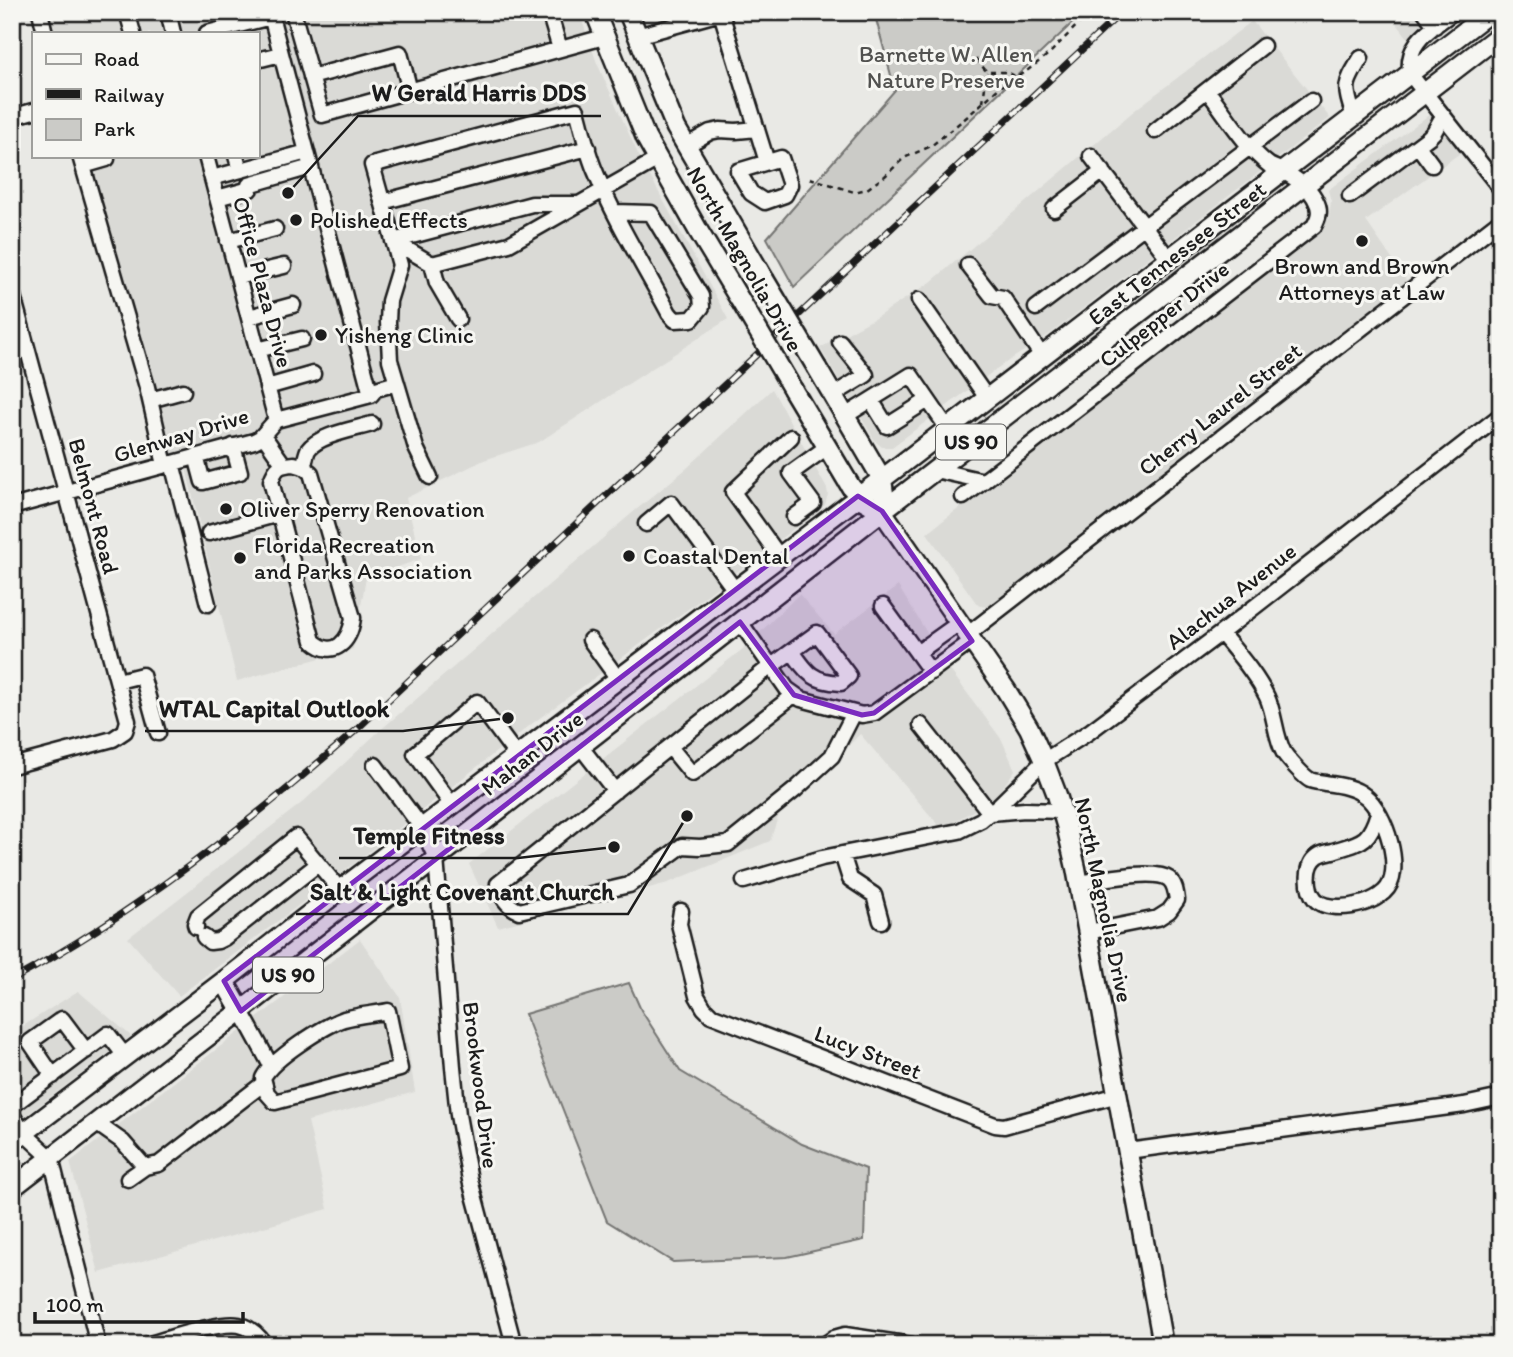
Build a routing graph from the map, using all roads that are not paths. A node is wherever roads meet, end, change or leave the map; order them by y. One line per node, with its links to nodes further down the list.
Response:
1 (40, 12): 14 (street)
2 (127, 12): 15 (street)
3 (168, 12): 16 (street)
4 (293, 12): 27 (street)
5 (549, 12): 22 (street)
6 (595, 12): 20 (main road, North Magnolia Drive)
7 (628, 12): 19 (main road, North Magnolia Drive)
8 (1425, 12): 13 (street)
9 (1453, 12): 13 (street)
10 (1490, 12): 26 (main road, East Tennessee Street / US 90)
11 (722, 13): 19 (street); 36 (street)
12 (271, 14): 17 (street); 23 (street)
13 (1435, 26): 26 (street)
14 (46, 32)
15 (133, 32)
16 (173, 32)
17 (210, 32)
18 (1501, 34): 30 (main road, East Tennessee Street / US 90)
19 (637, 36): 38 (main road, North Magnolia Drive)
20 (604, 37): 22 (street); 46 (main road, North Magnolia Drive)
21 (1263, 46): 28 (street)
22 (560, 49): 29 (street)
23 (281, 54): 25 (street); 42 (street)
24 (1361, 58): 35 (street)
25 (259, 60)
26 (1410, 74): 30 (street); 35 (main road, East Tennessee Street / US 90)
27 (311, 76): 29 (street); 29 (street)
28 (1207, 90): 37 (street); 39 (street, Culpepper Drive)
29 (410, 91)
30 (1424, 93): 33 (street); 55 (main road, East Tennessee Street / US 90)
31 (1311, 101): 39 (street)
32 (32, 111): 34 (street)
33 (1443, 116): 40 (street); 56 (street)
34 (12, 117)
35 (1354, 117): 53 (main road, East Tennessee Street / US 90)
36 (757, 129): 38 (street); 48 (street)
37 (1155, 131)
38 (686, 146): 46 (main road); 90 (main road, North Magnolia Drive, bridge)
39 (1251, 146): 53 (street, Culpepper Drive); 65 (street)
40 (1418, 146): 50 (street); 58 (street)
41 (588, 148): 57 (street); 60 (street); 60 (street)
42 (307, 152): 49 (street); 51 (street)
43 (1091, 156): 52 (street)
44 (207, 158): 54 (street, Office Plaza Drive)
45 (107, 159): 47 (street)
46 (658, 159): 57 (street); 103 (main road, North Magnolia Drive, bridge)
47 (82, 161): 92 (street)
48 (767, 162)
49 (238, 163): 54 (street)
50 (1432, 165)
51 (311, 167): 59 (street); 89 (street)
52 (1103, 171): 62 (street); 65 (street)
53 (1283, 171): 55 (street, Culpepper Drive); 69 (main road, East Tennessee Street / US 90)
54 (212, 178): 59 (street, Office Plaza Drive)
55 (1303, 186): 75 (main road, East Tennessee Street / US 90); 111 (street, Culpepper Drive)
56 (1501, 189)
57 (604, 190): 61 (street); 63 (street)
58 (1350, 196)
59 (217, 198): 67 (street, Office Plaza Drive)
60 (382, 202): 68 (street)
61 (578, 204): 68 (street); 70 (street)
62 (1054, 209)
63 (615, 212): 63 (street)
64 (1501, 220): 128 (street, Cherry Laurel Street)
65 (1144, 226): 69 (street); 78 (street)
66 (275, 229): 67 (street)
67 (228, 241): 73 (street, Office Plaza Drive)
68 (393, 241): 70 (street); 87 (street)
69 (1169, 259): 75 (main road); 84 (main road, East Tennessee Street / US 90)
70 (432, 264): 80 (street)
71 (968, 264): 84 (street)
72 (284, 266): 73 (street)
73 (238, 278): 79 (street, Office Plaza Drive)
74 (12, 292): 112 (street, Belmont Road)
75 (1161, 297): 108 (main road, East Tennessee Street / US 90)
76 (919, 300): 91 (street)
77 (293, 305): 79 (street)
78 (1036, 308)
79 (248, 317): 83 (street, Office Plaza Drive)
80 (458, 319)
81 (302, 339): 83 (street)
82 (840, 342): 90 (street)
83 (257, 350): 86 (street, Office Plaza Drive)
84 (1042, 356): 91 (main road, East Tennessee Street / US 90)
85 (313, 374): 86 (street)
86 (267, 387): 97 (street, Office Plaza Drive)
87 (399, 388): 89 (street); 109 (street)
88 (183, 391): 92 (street)
89 (371, 395): 97 (street)
90 (833, 395): 96 (main road, North Magnolia Drive)
91 (987, 398): 99 (main road, East Tennessee Street / US 90)
92 (150, 400): 105 (street)
93 (871, 400): 94 (street); 94 (street); 96 (street)
94 (928, 400): 99 (street)
95 (1501, 415): 129 (street, Alachua Avenue)
96 (845, 416): 110 (main road, North Magnolia Drive)
97 (276, 420): 100 (street, Glenway Drive)
98 (372, 424): 107 (street)
99 (947, 429): 110 (main road, East Tennessee Street / US 90)
100 (263, 435): 102 (street, Glenway Drive); 106 (street)
101 (791, 437): 123 (street)
102 (233, 446): 104 (street, Glenway Drive); 104 (street)
103 (827, 447): 113 (main road, North Magnolia Drive); 116 (street)
104 (196, 456): 105 (street, Glenway Drive)
105 (168, 464): 112 (street, Glenway Drive); 125 (street)
106 (285, 465): 107 (street); 118 (street)
107 (303, 467): 118 (street)
108 (935, 470): 111 (street); 117 (main road, East Tennessee Street / US 90)
109 (430, 477)
110 (881, 479): 113 (main road, Mahan Drive / US 90); 117 (main road, North Magnolia Drive)
111 (984, 481): 114 (street, Culpepper Drive)
112 (66, 492): 115 (street, Glenway Drive); 136 (street, Belmont Road)
113 (858, 496): 117 (main road, North Magnolia Drive); 121 (main road, Mahan Drive / US 90)
114 (963, 497)
115 (12, 507)
116 (806, 508): 119 (street); 121 (street)
117 (882, 511): 127 (main road, Mahan Drive / US 90); 128 (main road, North Magnolia Drive)
118 (279, 514): 122 (street)
119 (794, 517)
120 (646, 524): 124 (street)
121 (819, 525): 123 (main road, Mahan Drive / US 90)
122 (209, 533)
123 (779, 556): 124 (main road, Mahan Drive / US 90)
124 (735, 590): 135 (main road, Mahan Drive / US 90)
125 (208, 604)
126 (883, 606): 132 (street)
127 (740, 622): 133 (street); 145 (main road, Mahan Drive / US 90)
128 (966, 633): 132 (street); 134 (street, Cherry Laurel Street); 148 (main road, North Magnolia Drive)
129 (1221, 633): 148 (street, Alachua Avenue); 155 (street)
130 (590, 640): 135 (street)
131 (792, 651): 133 (street); 137 (street); 137 (street)
132 (917, 653): 134 (street)
133 (771, 666): 138 (street); 146 (street)
134 (930, 672): 140 (street, Cherry Laurel Street)
135 (618, 678): 142 (main road, Mahan Drive / US 90)
136 (118, 681): 139 (street); 141 (street, Belmont Road)
137 (838, 682): 140 (street)
138 (794, 695): 140 (street); 146 (street)
139 (150, 706): 141 (street); 144 (street)
140 (848, 711): 151 (street)
141 (126, 712): 150 (street, Belmont Road)
142 (562, 722): 145 (main road); 147 (main road, Mahan Drive / US 90)
143 (921, 725): 154 (street)
144 (158, 733)
145 (580, 746): 151 (street); 158 (main road, Mahan Drive / US 90)
146 (670, 747): 151 (street)
147 (517, 756): 152 (main road, Mahan Drive / US 90); 152 (street)
148 (1044, 761): 153 (main road, North Magnolia Drive); 154 (street, Alachua Avenue)
149 (375, 765): 156 (street, Brookwood Drive)
150 (12, 766)
151 (615, 791)
152 (452, 805): 156 (main road, Mahan Drive / US 90)
153 (1062, 811): 154 (street, Alachua Avenue); 161 (main road, North Magnolia Drive)
154 (990, 813): 157 (street, Alachua Avenue)
155 (1378, 813): 155 (street)
156 (422, 828): 158 (street, Brookwood Drive); 162 (main road, Mahan Drive / US 90)
157 (842, 854): 160 (street, Alachua Avenue); 164 (street)
158 (436, 858): 167 (main road, Mahan Drive / US 90); 187 (street, Brookwood Drive)
159 (318, 864): 159 (street); 162 (street)
160 (744, 881)
161 (1079, 883): 165 (main road, North Magnolia Drive); 165 (street)
162 (340, 890): 166 (main road, Mahan Drive / US 90)
163 (681, 911): 173 (street, Lucy Street)
164 (881, 921)
165 (1088, 932): 173 (main road, North Magnolia Drive)
166 (224, 981): 167 (main road); 169 (main road, Mahan Drive / US 90)
167 (241, 1012): 170 (street); 177 (main road, Mahan Drive / US 90)
168 (86, 1051): 169 (street); 171 (street); 171 (street)
169 (125, 1056): 178 (main road, Mahan Drive / US 90)
170 (271, 1066): 172 (street); 172 (street)
171 (53, 1076): 175 (street)
172 (264, 1083): 181 (street)
173 (1118, 1095): 179 (main road, North Magnolia Drive)
174 (1501, 1097): 179 (street)
175 (12, 1106)
176 (12, 1115): 178 (street)
177 (96, 1123): 180 (main road, Mahan Drive / US 90); 181 (street)
178 (18, 1138): 180 (street)
179 (1128, 1152): 190 (main road, North Magnolia Drive)
180 (51, 1158): 183 (main road, Mahan Drive / US 90); 184 (street)
181 (145, 1167): 182 (street)
182 (128, 1179)
183 (12, 1188)
184 (97, 1345)
185 (146, 1345): 186 (street)
186 (265, 1345)
187 (514, 1345)
188 (824, 1345): 189 (street)
189 (912, 1345)
190 (1163, 1345)

